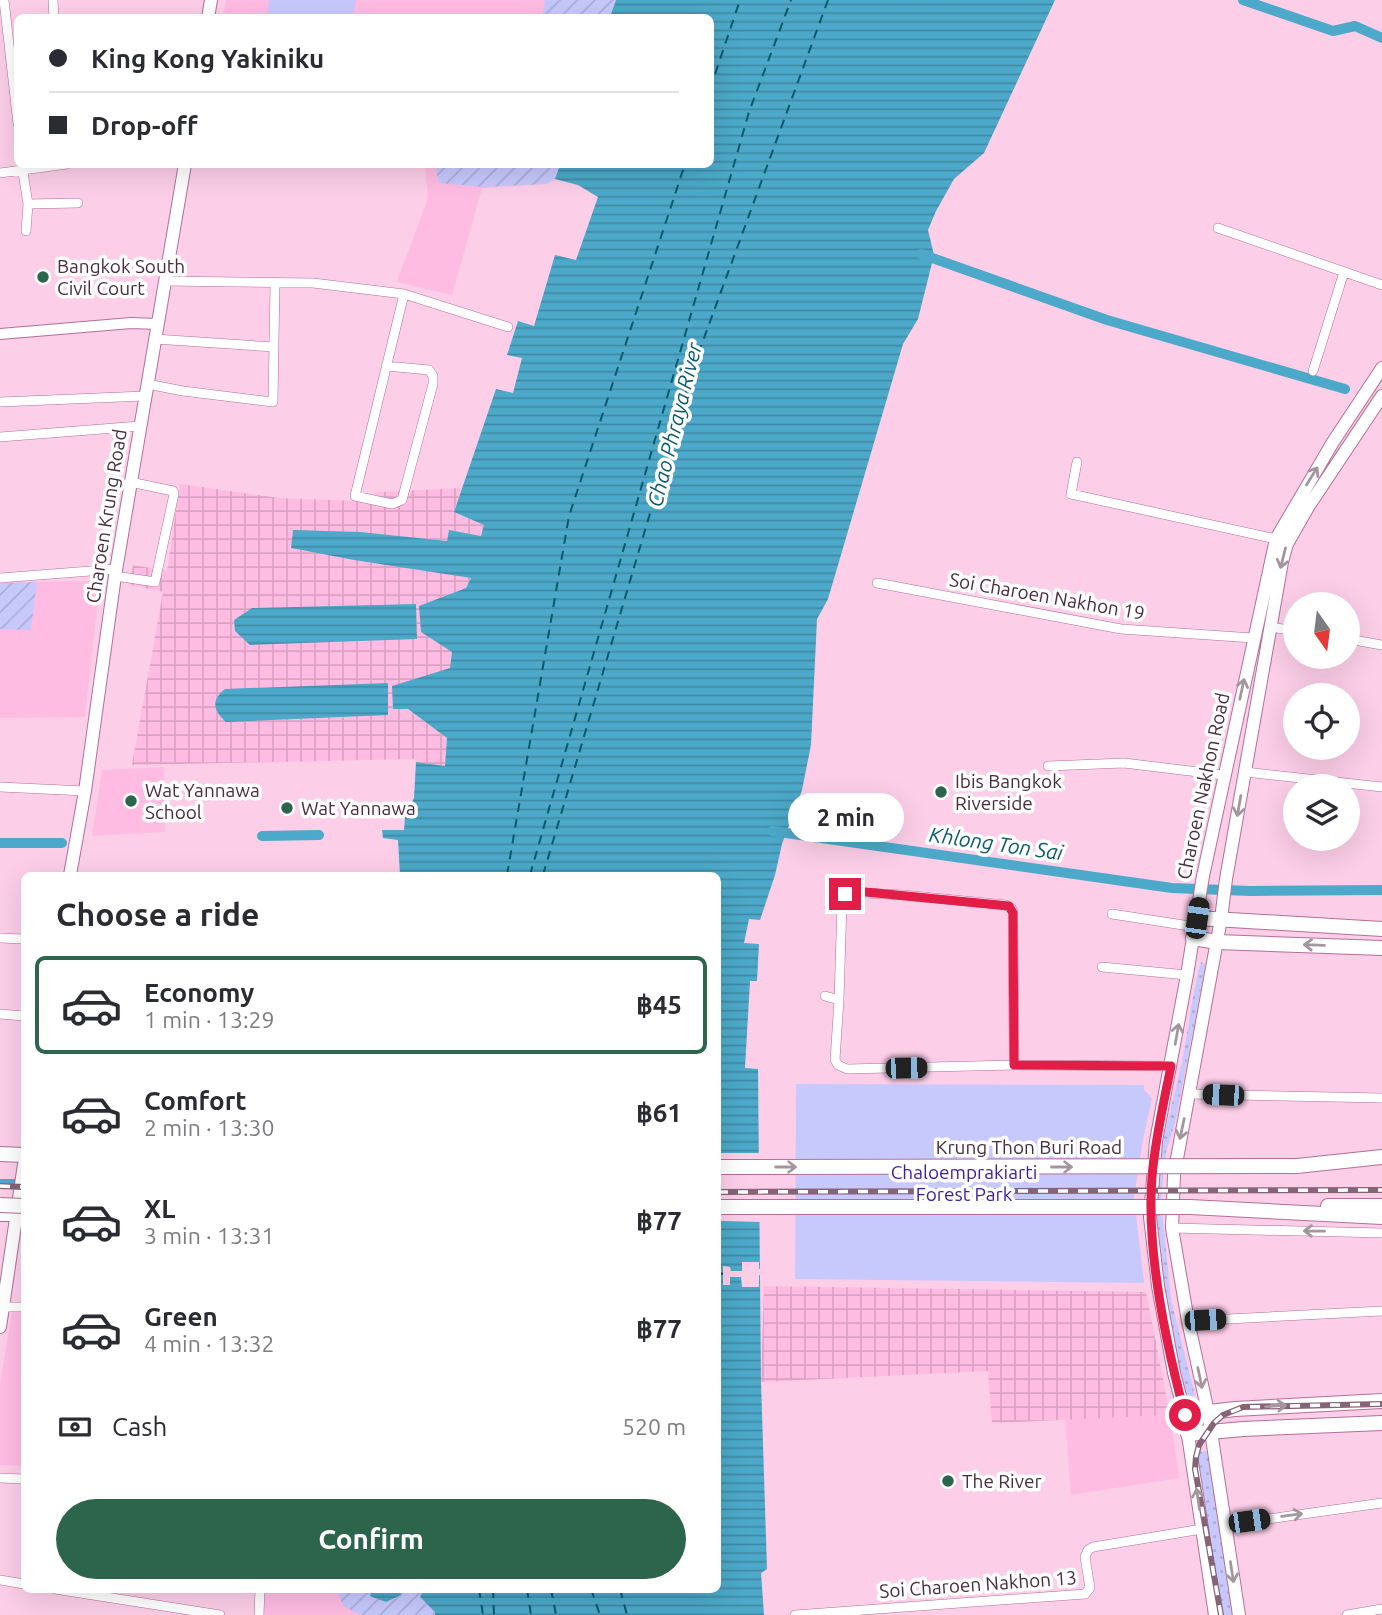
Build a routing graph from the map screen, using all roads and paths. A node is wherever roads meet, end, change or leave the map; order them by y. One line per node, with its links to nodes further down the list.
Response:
1 (4, 0): 2 (street)
2 (5, 56): 3 (street)
3 (14, 103)
4 (18, 168): 7 (street)
5 (22, 168): 9 (street)
6 (184, 168): 13 (main road, Charoen Krung Road)
7 (0, 173)
8 (78, 203): 9 (street)
9 (28, 204): 11 (street)
10 (1218, 228): 12 (street)
11 (26, 231)
12 (1344, 272): 15 (street); 24 (street)
13 (165, 281): 14 (street); 17 (main road, Charoen Krung Road)
14 (275, 283): 16 (street); 21 (street)
15 (1382, 285)
16 (404, 293): 18 (street); 22 (street)
17 (158, 324): 19 (street); 20 (main road, Charoen Krung Road)
18 (508, 327)
19 (0, 334)
20 (155, 339): 21 (street); 25 (main road, Charoen Krung Road)
21 (274, 347): 25 (street)
22 (386, 366): 22 (street)
23 (1382, 368): 32 (main road, Charoen Nakhon Road, one-way to 23)
24 (1313, 371)
25 (146, 390): 27 (street); 28 (main road, Charoen Krung Road)
26 (1382, 396): 36 (main road, Charoen Nakhon Road, one-way to 36)
27 (0, 402)
28 (140, 426): 29 (street); 31 (main road, Charoen Krung Road)
29 (0, 437)
30 (1077, 462): 32 (street)
31 (130, 482): 33 (main road, Charoen Krung Road); 33 (street)
32 (1276, 539): 38 (main road, Charoen Nakhon Road)
33 (116, 573): 34 (street); 46 (main road, Charoen Krung Road)
34 (0, 578)
35 (877, 583): 38 (street, Soi Charoen Nakhon 19)
36 (1270, 627): 37 (street); 42 (main road, Charoen Nakhon Road)
37 (1283, 629)
38 (1253, 638): 43 (main road, Charoen Nakhon Road, one-way to 38)
39 (1360, 641): 40 (street)
40 (1382, 645)
41 (1048, 766): 43 (street)
42 (1245, 772): 45 (street); 49 (main road, Charoen Nakhon Road, one-way to 49)
43 (1223, 775): 50 (main road, Charoen Nakhon Road)
44 (0, 787): 46 (street)
45 (1382, 787)
46 (85, 791): 47 (main road, Charoen Krung Road)
47 (71, 872)
48 (1112, 914): 50 (street)
49 (1221, 919): 50 (main road); 51 (main road); 54 (main road, Charoen Nakhon Road)
50 (1195, 928): 54 (main road); 57 (main road, Charoen Nakhon Road)
51 (1382, 929)
52 (0, 938): 53 (street)
53 (21, 939)
54 (1217, 942): 55 (main road, one-way to 54); 64 (main road, Charoen Nakhon Road)
55 (1382, 948)
56 (1102, 967): 57 (street)
57 (1187, 975): 63 (main road, Charoen Nakhon Road, one-way to 57)
58 (825, 996): 59 (street)
59 (839, 1000): 62 (street); 62 (street)
60 (0, 1014): 61 (street)
61 (21, 1016)
62 (1014, 1065): 63 (street)
63 (1171, 1066): 90 (main road, Charoen Nakhon Road)
64 (1190, 1094): 65 (street); 81 (main road, Charoen Nakhon Road, one-way to 81)
65 (1382, 1098)
66 (0, 1154): 67 (main road)
67 (21, 1155)
68 (1382, 1157): 72 (main road)
69 (0, 1162): 70 (main road)
70 (21, 1165)
71 (1382, 1165): 72 (main road, Krung Thon Buri Road)
72 (1297, 1166): 73 (main road, Krung Thon Buri Road, one-way to 72, bridge)
73 (721, 1167)
74 (0, 1205): 76 (main road, bridge)
75 (1382, 1206): 78 (main road)
76 (21, 1207): 79 (main road); 83 (main road)
77 (721, 1207): 78 (main road, bridge)
78 (1190, 1207): 80 (main road)
79 (0, 1214)
80 (1382, 1217)
81 (1172, 1228): 82 (street, one-way to 81); 86 (main road, Charoen Nakhon Road)
82 (1382, 1233)
83 (4, 1307): 84 (street); 87 (main road)
84 (21, 1307)
85 (1382, 1311): 86 (street)
86 (1188, 1321): 89 (main road, Charoen Nakhon Road, one-way to 89)
87 (0, 1327)
88 (1382, 1401): 89 (main road, one-way to 88)
89 (1208, 1412): 90 (main road); 92 (main road, Charoen Nakhon Road)
90 (1185, 1415): 93 (main road, Charoen Nakhon Road)
91 (1382, 1423): 92 (main road)
92 (1211, 1432): 93 (main road); 97 (main road, Charoen Nakhon Road)
93 (1188, 1434): 98 (main road, Charoen Nakhon Road, one-way to 93)
94 (0, 1478): 95 (street)
95 (21, 1479)
96 (1382, 1503): 97 (street, one-way to 96)
97 (1224, 1525): 108 (main road, Charoen Nakhon Road, one-way to 108)
98 (1202, 1529): 106 (street, Soi Charoen Nakhon 13); 107 (main road, Charoen Nakhon Road)
99 (0, 1580): 100 (street)
100 (21, 1584)
101 (80, 1593): 104 (street)
102 (260, 1593): 105 (street)
103 (1382, 1609): 109 (street)
104 (220, 1615)
105 (259, 1615)
106 (795, 1615)
107 (1215, 1615)
108 (1239, 1615)
109 (1347, 1615)

